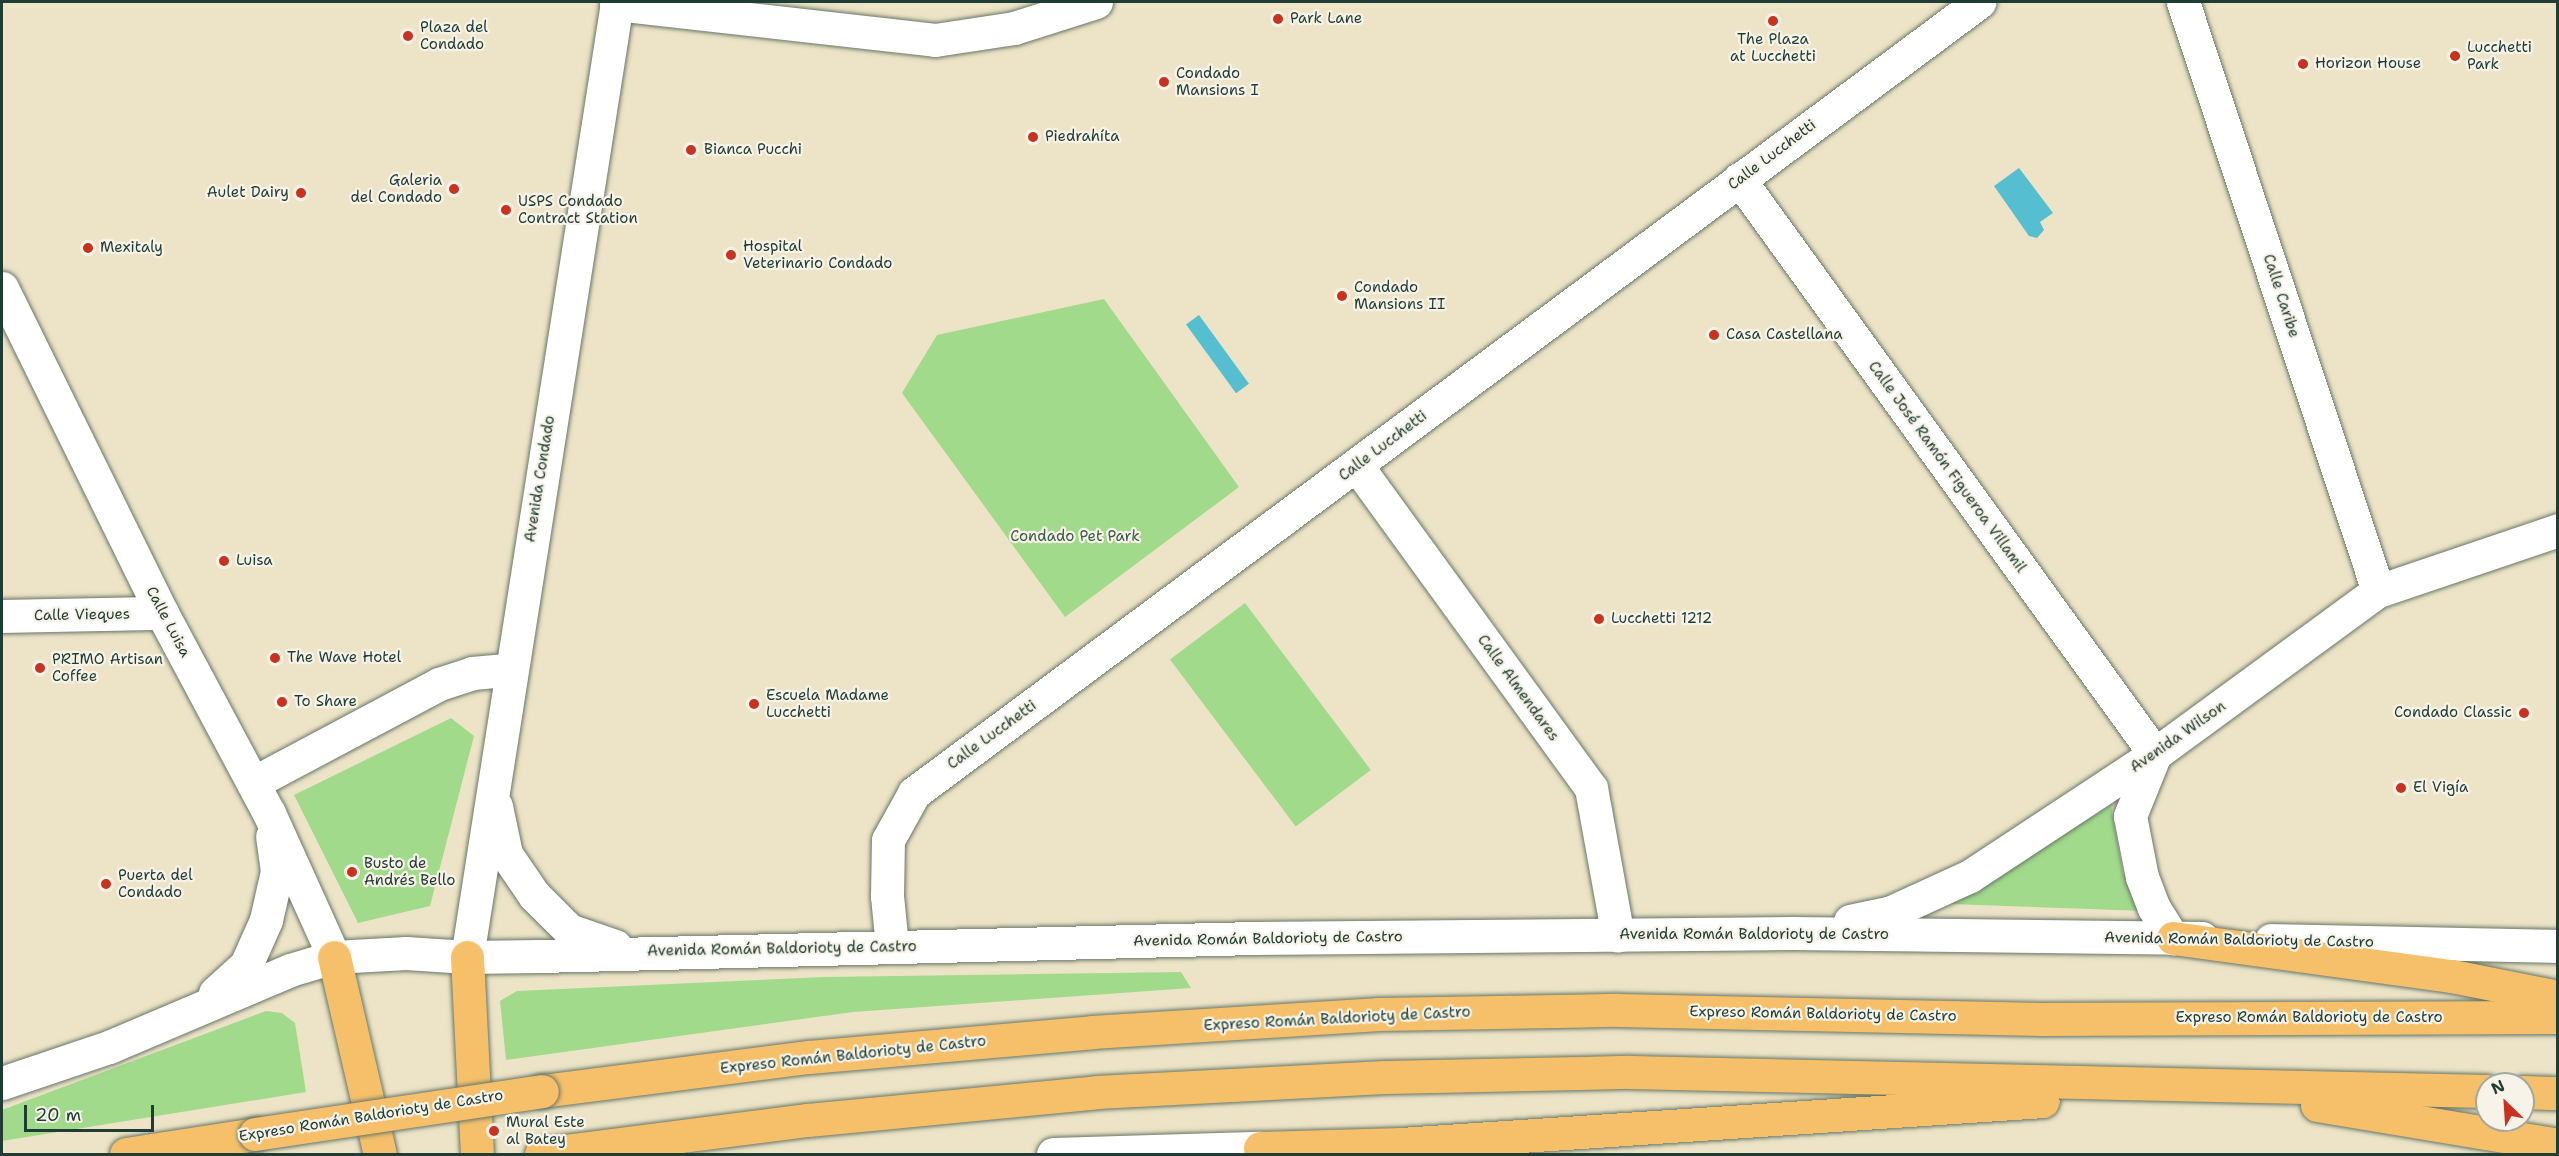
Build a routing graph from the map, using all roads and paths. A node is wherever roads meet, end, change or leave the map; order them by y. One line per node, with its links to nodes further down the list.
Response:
1 (1096, 2): 4 (street)
2 (1979, 2): 5 (street, Calle Lucchetti)
3 (2183, 2): 9 (street, Calle Caribe)
4 (616, 3): 12 (street, Avenida Condado)
5 (1739, 179): 7 (street, Calle Lucchetti); 13 (street, Calle José Ramón Figueroa Villamil)
6 (2, 288): 10 (street, Calle Luisa)
7 (1357, 465): 18 (street, Calle Almendares); 20 (street, Calle Lucchetti)
8 (2558, 530): 9 (street, Avenida Wilson)
9 (2378, 591): 13 (street, Avenida Wilson)
10 (162, 613): 11 (street, Calle Vieques); 14 (street, Calle Luisa)
11 (2, 616)
12 (509, 670): 14 (street); 15 (street, Avenida Condado)
13 (2155, 754): 17 (street, Avenida Wilson); 19 (street)
14 (254, 783): 16 (street, Calle Luisa)
15 (492, 787): 22 (street); 24 (street, Avenida Condado)
16 (269, 813): 23 (street, Calle Luisa); 26 (street)
17 (1793, 933): 18 (street, Avenida Román Baldorioty de Castro); 19 (street, Avenida Román Baldorioty de Castro)
18 (1618, 936): 20 (street, Avenida Román Baldorioty de Castro)
19 (2173, 938): 21 (street, Avenida Román Baldorioty de Castro); 25 (main road)
20 (892, 946): 22 (street, Avenida Román Baldorioty de Castro)
21 (2558, 946)
22 (634, 953): 24 (street, Avenida Román Baldorioty de Castro)
23 (334, 957): 24 (street, Avenida Román Baldorioty de Castro); 26 (street, Avenida Román Baldorioty de Castro); 37 (main road)
24 (467, 957): 38 (main road)
25 (2558, 997)
26 (195, 1010): 28 (street, Avenida Román Baldorioty de Castro)
27 (2558, 1017): 36 (main road, Expreso Román Baldorioty de Castro, bridge)
28 (2, 1083)
29 (2199, 1086): 30 (main road); 33 (main road); 34 (main road); 35 (main road)
30 (2475, 1091)
31 (2535, 1092): 32 (main road)
32 (2558, 1093)
33 (2558, 1145)
34 (1263, 1151): 39 (street)
35 (547, 1154)
36 (126, 1155)
37 (380, 1155)
38 (477, 1155)
39 (1053, 1155)

